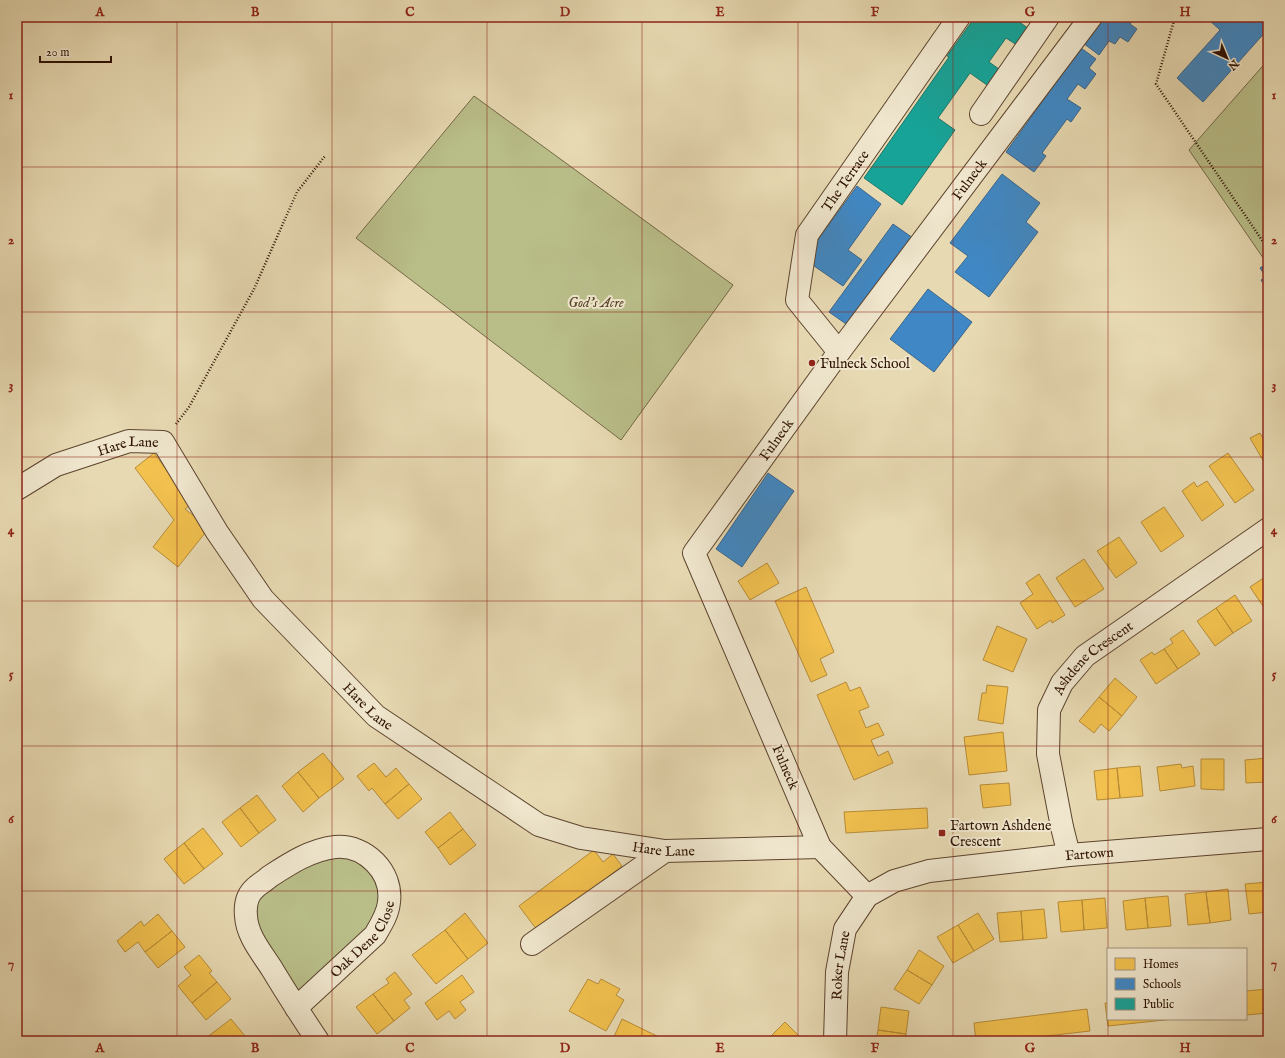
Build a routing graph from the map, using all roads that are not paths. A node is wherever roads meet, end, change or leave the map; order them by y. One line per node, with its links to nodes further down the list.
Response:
1 (959, 17): 5 (street, The Terrace)
2 (1048, 17): 4 (street)
3 (1091, 17): 5 (street, Fulneck)
4 (981, 114)
5 (839, 352): 9 (street, Fulneck)
6 (17, 489): 10 (street, Hare Lane)
7 (1268, 530): 11 (street, Ashdene Crescent)
8 (1268, 839): 11 (street, Fartown)
9 (820, 847): 10 (street, Hare Lane); 12 (street, Fulneck)
10 (665, 851): 13 (street)
11 (1069, 855): 12 (street, Fartown)
12 (867, 896): 16 (street, Roker Lane)
13 (532, 944)
14 (296, 1008): 14 (street, Oak Dene Close); 15 (street, Oak Dene Close)
15 (318, 1041)
16 (835, 1041)

